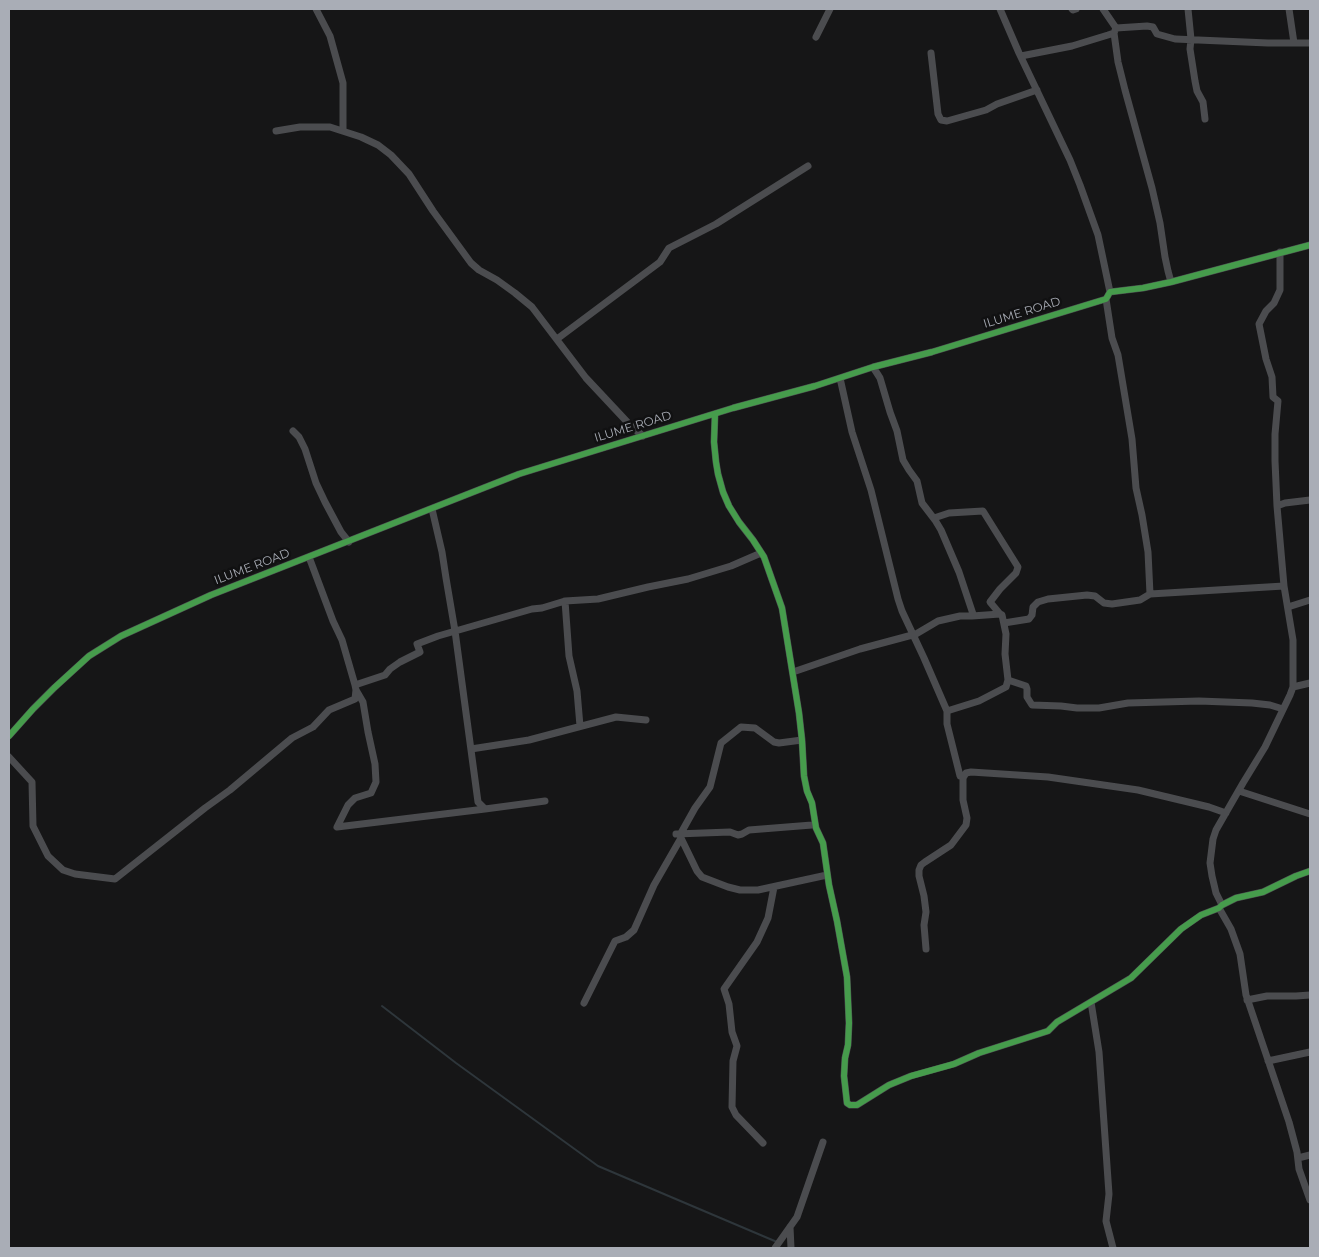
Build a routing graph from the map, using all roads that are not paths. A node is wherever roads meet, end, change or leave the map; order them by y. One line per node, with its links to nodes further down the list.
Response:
1 (316, 9): 17 (street)
2 (830, 9): 8 (street)
3 (1000, 9): 13 (street)
4 (1103, 9): 7 (street)
5 (1188, 9): 9 (street)
6 (1288, 9): 10 (street)
7 (1115, 30): 9 (street); 13 (street); 21 (street)
8 (816, 37)
9 (1191, 39): 10 (street); 15 (street)
10 (1294, 43): 11 (street)
11 (1310, 43)
12 (931, 53): 14 (street)
13 (1021, 56): 14 (street)
14 (1037, 90): 22 (street)
15 (1205, 119)
16 (276, 131): 17 (street)
17 (343, 131): 23 (street)
18 (808, 166): 23 (street)
19 (1310, 245): 20 (street, ILUME ROAD)
20 (1280, 252): 21 (street, ILUME ROAD); 30 (street)
21 (1172, 282): 22 (street, ILUME ROAD)
22 (1108, 296): 24 (street, ILUME ROAD); 37 (street)
23 (557, 339): 28 (street)
24 (873, 367): 25 (street, ILUME ROAD); 32 (street)
25 (840, 378): 26 (street, ILUME ROAD); 45 (street)
26 (715, 414): 28 (street, ILUME ROAD); 34 (street)
27 (293, 431): 33 (street)
28 (643, 436): 31 (street, ILUME ROAD)
29 (1310, 500): 30 (street)
30 (1277, 506): 36 (street)
31 (432, 509): 33 (street, ILUME ROAD); 44 (street)
32 (934, 518): 41 (street); 42 (street)
33 (348, 542): 35 (street, ILUME ROAD)
34 (761, 553): 39 (street); 46 (street)
35 (309, 558): 49 (street); 55 (street, ILUME ROAD)
36 (1284, 586): 37 (street); 40 (street)
37 (1150, 594): 43 (street)
38 (1310, 600): 40 (street)
39 (565, 601): 44 (street); 54 (street)
40 (1288, 607): 50 (street)
41 (1000, 614): 42 (street); 43 (street)
42 (972, 616): 45 (street)
43 (1004, 623): 47 (street)
44 (456, 631): 49 (street); 57 (street)
45 (912, 635): 46 (street); 52 (street)
46 (793, 672): 56 (street)
47 (1008, 680): 51 (street); 52 (street)
48 (1310, 684): 50 (street)
49 (356, 687): 58 (street); 62 (street)
50 (1293, 687): 51 (street)
51 (1283, 708): 60 (street)
52 (947, 711): 59 (street)
53 (646, 720): 54 (street)
54 (580, 726): 57 (street)
55 (9, 736)
56 (802, 740): 66 (street); 68 (street)
57 (471, 749): 62 (street)
58 (9, 757)
59 (960, 776)
60 (1239, 790): 63 (street); 64 (street)
61 (545, 801): 62 (street)
62 (485, 809)
63 (1226, 813): 70 (street); 71 (street)
64 (1310, 814)
65 (812, 825): 66 (street)
66 (680, 835): 69 (street); 75 (street)
67 (1310, 872): 70 (street)
68 (827, 875): 69 (street); 74 (street)
69 (774, 887): 79 (street)
70 (1221, 907): 73 (street); 74 (street)
71 (926, 950)
72 (1310, 994): 73 (street)
73 (1247, 1000): 77 (street)
74 (1091, 1002): 86 (street)
75 (584, 1003)
76 (1310, 1052): 77 (street)
77 (1268, 1061): 81 (street)
78 (823, 1142): 83 (street)
79 (763, 1143)
80 (1310, 1155): 81 (street)
81 (1298, 1158): 82 (street)
82 (1309, 1196)
83 (790, 1226): 84 (street); 85 (street)
84 (775, 1248)
85 (791, 1248)
86 (1113, 1248)

